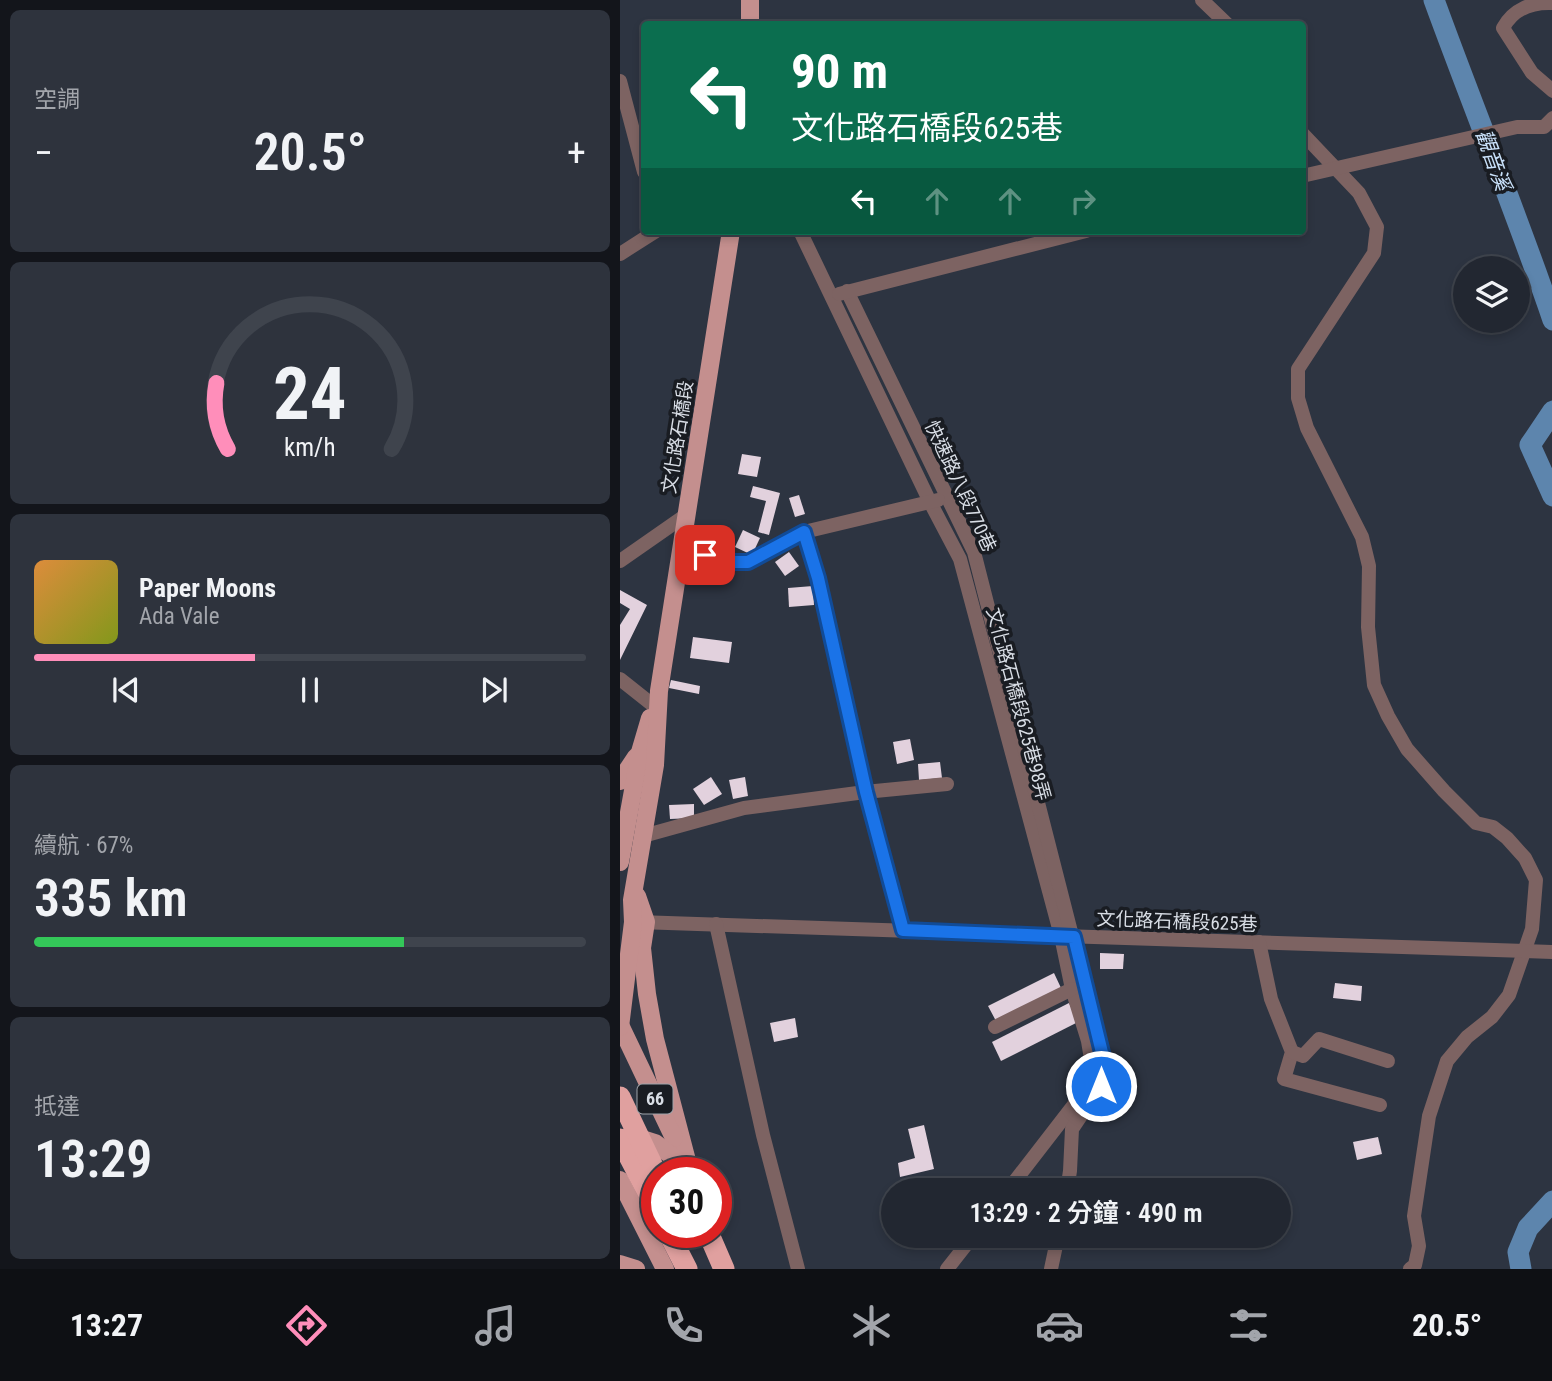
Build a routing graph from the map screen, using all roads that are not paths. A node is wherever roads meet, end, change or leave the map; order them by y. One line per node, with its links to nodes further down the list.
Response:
1 (750, 0): 4 (main road)
2 (1202, 0): 5 (street)
3 (1553, 3): 7 (street)
4 (750, 21)
5 (1224, 21)
6 (620, 81): 10 (street)
7 (1553, 91)
8 (1553, 118): 11 (street)
9 (1306, 137): 11 (street)
10 (641, 161)
11 (1335, 168): 12 (street); 39 (street)
12 (1306, 175)
13 (650, 235): 17 (street)
14 (730, 235): 22 (main road, 文化路石橋段)
15 (802, 235): 19 (street, 文化路石橋段625巷98弄)
16 (1070, 235): 18 (street)
17 (620, 254)
18 (847, 291): 19 (street); 20 (street, 快速路八段770巷)
19 (831, 296): 21 (street, 文化路石橋段625巷98弄)
20 (946, 498): 21 (street); 37 (street, 快速路八段770巷)
21 (930, 502): 23 (street); 37 (street, 文化路石橋段625巷98弄)
22 (686, 515): 24 (main road, 文化路石橋段); 25 (street)
23 (804, 532): 24 (street); 31 (street)
24 (681, 548): 27 (main road, 文化路石橋段)
25 (620, 561)
26 (620, 680): 27 (street)
27 (656, 698): 28 (main road, 文化路石橋段); 32 (main road, 文化路石橋段)
28 (640, 751): 29 (main road); 33 (main road, 文化路石橋段)
29 (620, 781)
30 (947, 784): 31 (street)
31 (866, 792): 32 (street); 36 (street)
32 (643, 836): 34 (main road, 文化路石橋段)
33 (620, 862)
34 (640, 922): 35 (street, 文化路石橋段625巷); 41 (main road, 文化路石橋段); 53 (main road)
35 (716, 924): 36 (street, 文化路石橋段625巷); 73 (street)
36 (903, 930): 37 (street, 文化路石橋段625巷)
37 (1067, 936): 38 (street, 文化路石橋段625巷); 42 (street, 文化路石橋段625巷98弄); 56 (street, 快速路八段770巷)
38 (1259, 942): 39 (street, 文化路石橋段625巷); 45 (street)
39 (1526, 951): 40 (street, 文化路石橋段625巷); 76 (street)
40 (1553, 952)
41 (623, 970): 43 (main road, 文化路石橋段)
42 (1072, 989): 44 (street); 55 (street, 文化路石橋段625巷98弄)
43 (620, 1026): 52 (main road, 66)
44 (995, 1027)
45 (1292, 1052): 46 (street); 48 (street)
46 (1388, 1061)
47 (620, 1097): 50 (highway, 66, bridge)
48 (1380, 1105)
49 (620, 1136): 51 (main road, 66); 54 (highway, 66)
50 (648, 1157)
51 (672, 1157)
52 (683, 1157)
53 (686, 1157)
54 (641, 1178)
55 (1017, 1178)
56 (1069, 1178)
57 (620, 1180): 67 (main road)
58 (676, 1248): 68 (highway)
59 (693, 1248): 69 (highway)
60 (704, 1248): 70 (main road)
61 (715, 1248): 71 (highway)
62 (726, 1248): 72 (main road)
63 (964, 1248): 74 (street)
64 (1055, 1248): 75 (street)
65 (620, 1264): 66 (main road)
66 (636, 1269)
67 (665, 1269)
68 (687, 1269)
69 (703, 1269)
70 (713, 1269)
71 (724, 1269)
72 (735, 1269)
73 (798, 1269)
74 (947, 1269)
75 (1051, 1269)
76 (1410, 1269)

